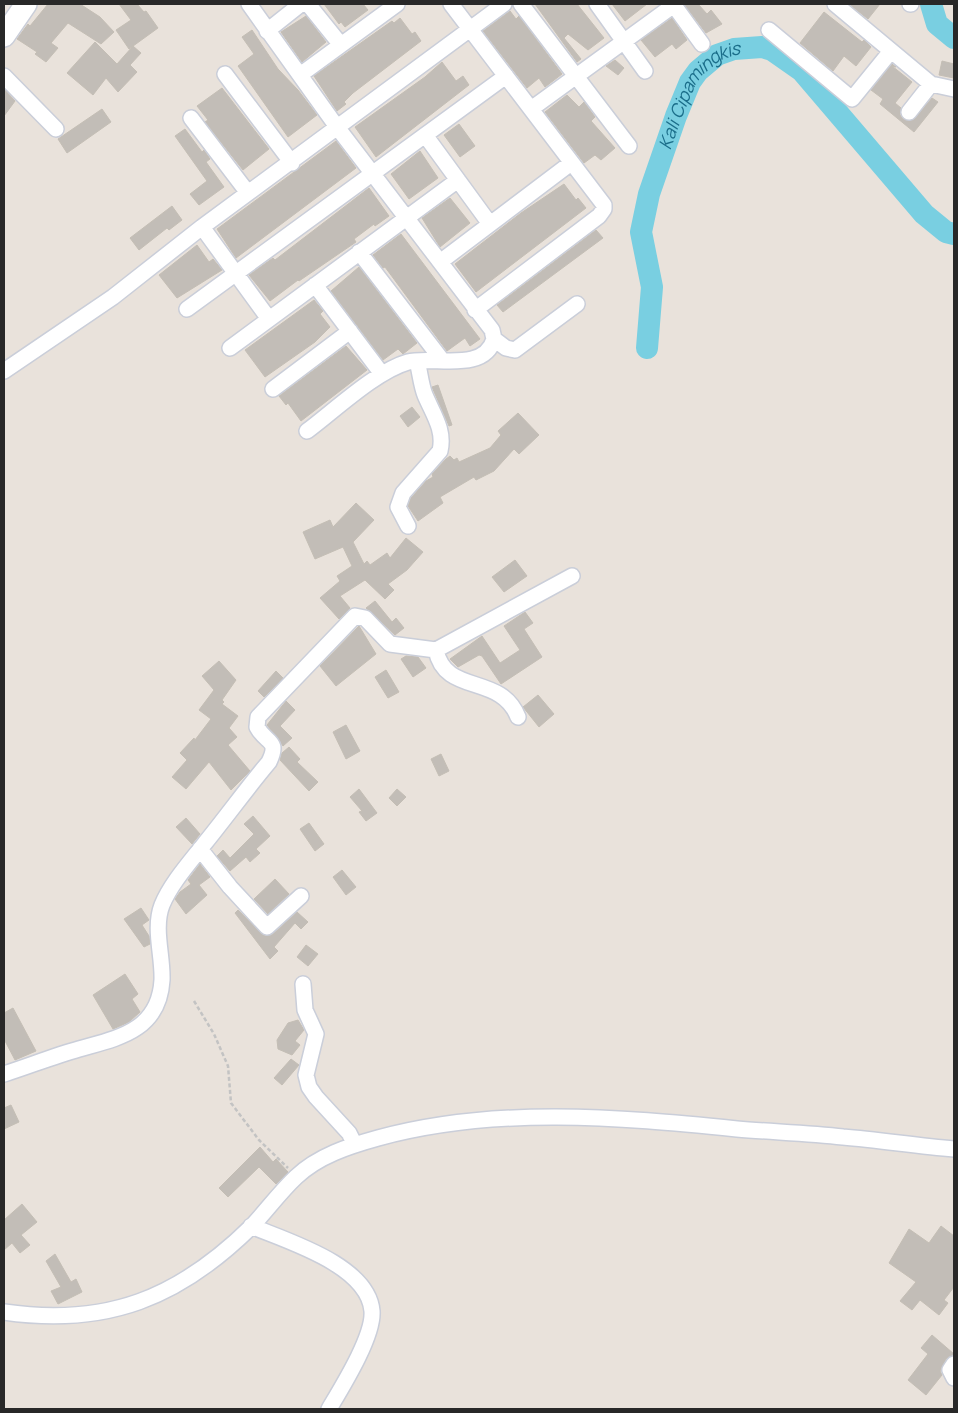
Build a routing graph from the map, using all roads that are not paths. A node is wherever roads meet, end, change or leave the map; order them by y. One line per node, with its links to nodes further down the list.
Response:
1 (26, 4): 15 (street)
2 (249, 4): 14 (street)
3 (301, 4): 14 (street)
4 (308, 4): 18 (street)
5 (451, 4): 12 (street)
6 (504, 4): 12 (street)
7 (521, 4): 25 (street)
8 (597, 4): 16 (street)
9 (673, 4): 16 (street); 17 (street)
10 (835, 4): 19 (street)
11 (388, 6): 18 (street)
12 (470, 29): 24 (street); 31 (street)
13 (769, 30): 19 (street)
14 (267, 31): 22 (street)
15 (4, 36)
16 (624, 41): 20 (street); 25 (street)
17 (702, 44)
18 (341, 45): 22 (street)
19 (891, 51): 26 (street)
20 (645, 70)
21 (225, 74): 35 (street)
22 (300, 75): 31 (street)
23 (4, 76): 32 (street)
24 (506, 76): 28 (street); 33 (street)
25 (576, 76): 28 (street); 34 (street)
26 (932, 84): 27 (street); 29 (street)
27 (954, 89)
28 (531, 109): 36 (street)
29 (909, 112)
30 (191, 118): 39 (street)
31 (336, 127): 35 (street); 37 (street)
32 (56, 129)
33 (425, 135): 37 (street); 38 (street)
34 (628, 146)
35 (292, 163): 39 (street)
36 (572, 163): 41 (street); 49 (street)
37 (372, 174): 40 (street); 45 (street)
38 (458, 180): 40 (street); 41 (street)
39 (248, 193): 42 (street)
40 (407, 218): 43 (street); 44 (street)
41 (490, 224): 44 (street)
42 (202, 227): 45 (street); 56 (street)
43 (359, 252): 46 (street); 54 (street)
44 (440, 262): 49 (street)
45 (235, 274): 48 (street); 50 (street)
46 (315, 285): 50 (street); 51 (street)
47 (577, 304): 52 (street)
48 (186, 309)
49 (475, 310): 52 (street)
50 (269, 319): 53 (street)
51 (350, 331): 57 (street); 58 (street)
52 (494, 339): 54 (street)
53 (230, 348)
54 (442, 360): 55 (street)
55 (417, 361): 57 (street); 60 (street)
56 (4, 371)
57 (382, 374): 59 (street)
58 (273, 389)
59 (307, 431)
60 (408, 526)
61 (572, 576): 62 (street)
62 (436, 650): 63 (street); 64 (street)
63 (518, 717)
64 (200, 849): 65 (street); 67 (street)
65 (301, 896)
66 (303, 984): 68 (street)
67 (4, 1074)
68 (355, 1145): 69 (street); 70 (street)
69 (954, 1149)
70 (251, 1226): 71 (street); 74 (street)
71 (4, 1312)
72 (954, 1364): 73 (street)
73 (954, 1378)
74 (329, 1409)

